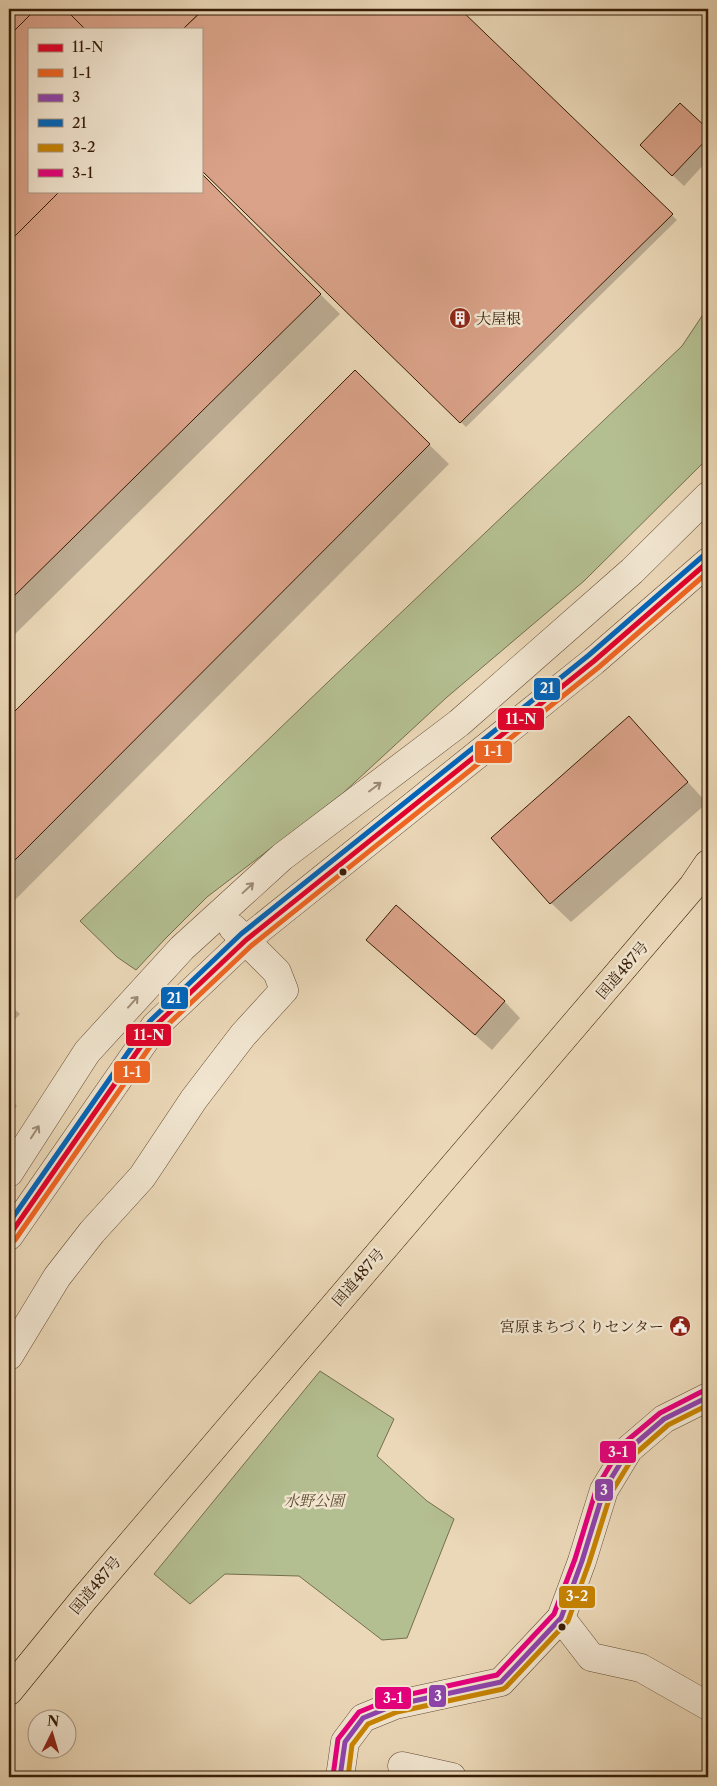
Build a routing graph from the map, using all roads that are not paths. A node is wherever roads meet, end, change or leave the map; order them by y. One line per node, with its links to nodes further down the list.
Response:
1 (708, 496): 4 (street, one-way to 1)
2 (708, 562): 5 (street)
3 (708, 864): 11 (highway, 国道487号)
4 (220, 914): 5 (street); 6 (street, one-way to 4)
5 (246, 940): 7 (street); 8 (street)
6 (9, 1173)
7 (9, 1236)
8 (9, 1356)
9 (708, 1397): 10 (street)
10 (561, 1618): 12 (street); 14 (street)
11 (9, 1691)
12 (708, 1706)
13 (402, 1766): 15 (street)
14 (340, 1777)
15 (452, 1777)

